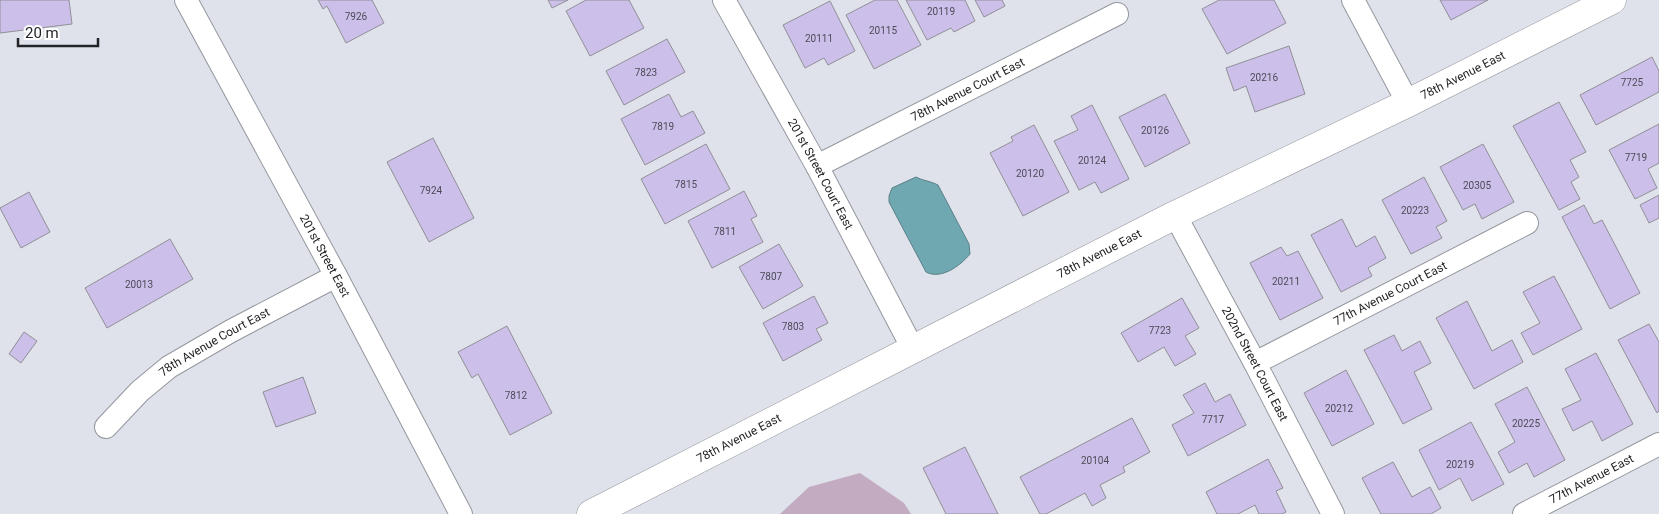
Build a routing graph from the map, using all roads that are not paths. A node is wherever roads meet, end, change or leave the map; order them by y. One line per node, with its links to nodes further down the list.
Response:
1 (186, 0): 11 (street, 201st Street East)
2 (724, 0): 8 (street, 201st Street Court East)
3 (1352, 0): 7 (street)
4 (1612, 0): 5 (street, 78th Avenue East)
5 (1579, 7): 7 (street, 78th Avenue East)
6 (1117, 14): 8 (street, 78th Avenue Court East)
7 (1408, 103): 9 (street, 78th Avenue East)
8 (817, 166): 12 (street, 201st Street Court East)
9 (1175, 215): 12 (street, 78th Avenue East); 13 (street, 202nd Street Court East)
10 (1527, 222): 13 (street, 77th Avenue Court East)
11 (336, 276): 14 (street, 78th Avenue Court East); 16 (street, 201st Street East)
12 (913, 349): 17 (street, 78th Avenue East)
13 (1255, 363): 18 (street, 202nd Street Court East)
14 (106, 426)
15 (1659, 444): 19 (street, 77th Avenue East)
16 (461, 514)
17 (592, 514)
18 (1333, 514)
19 (1524, 514)

